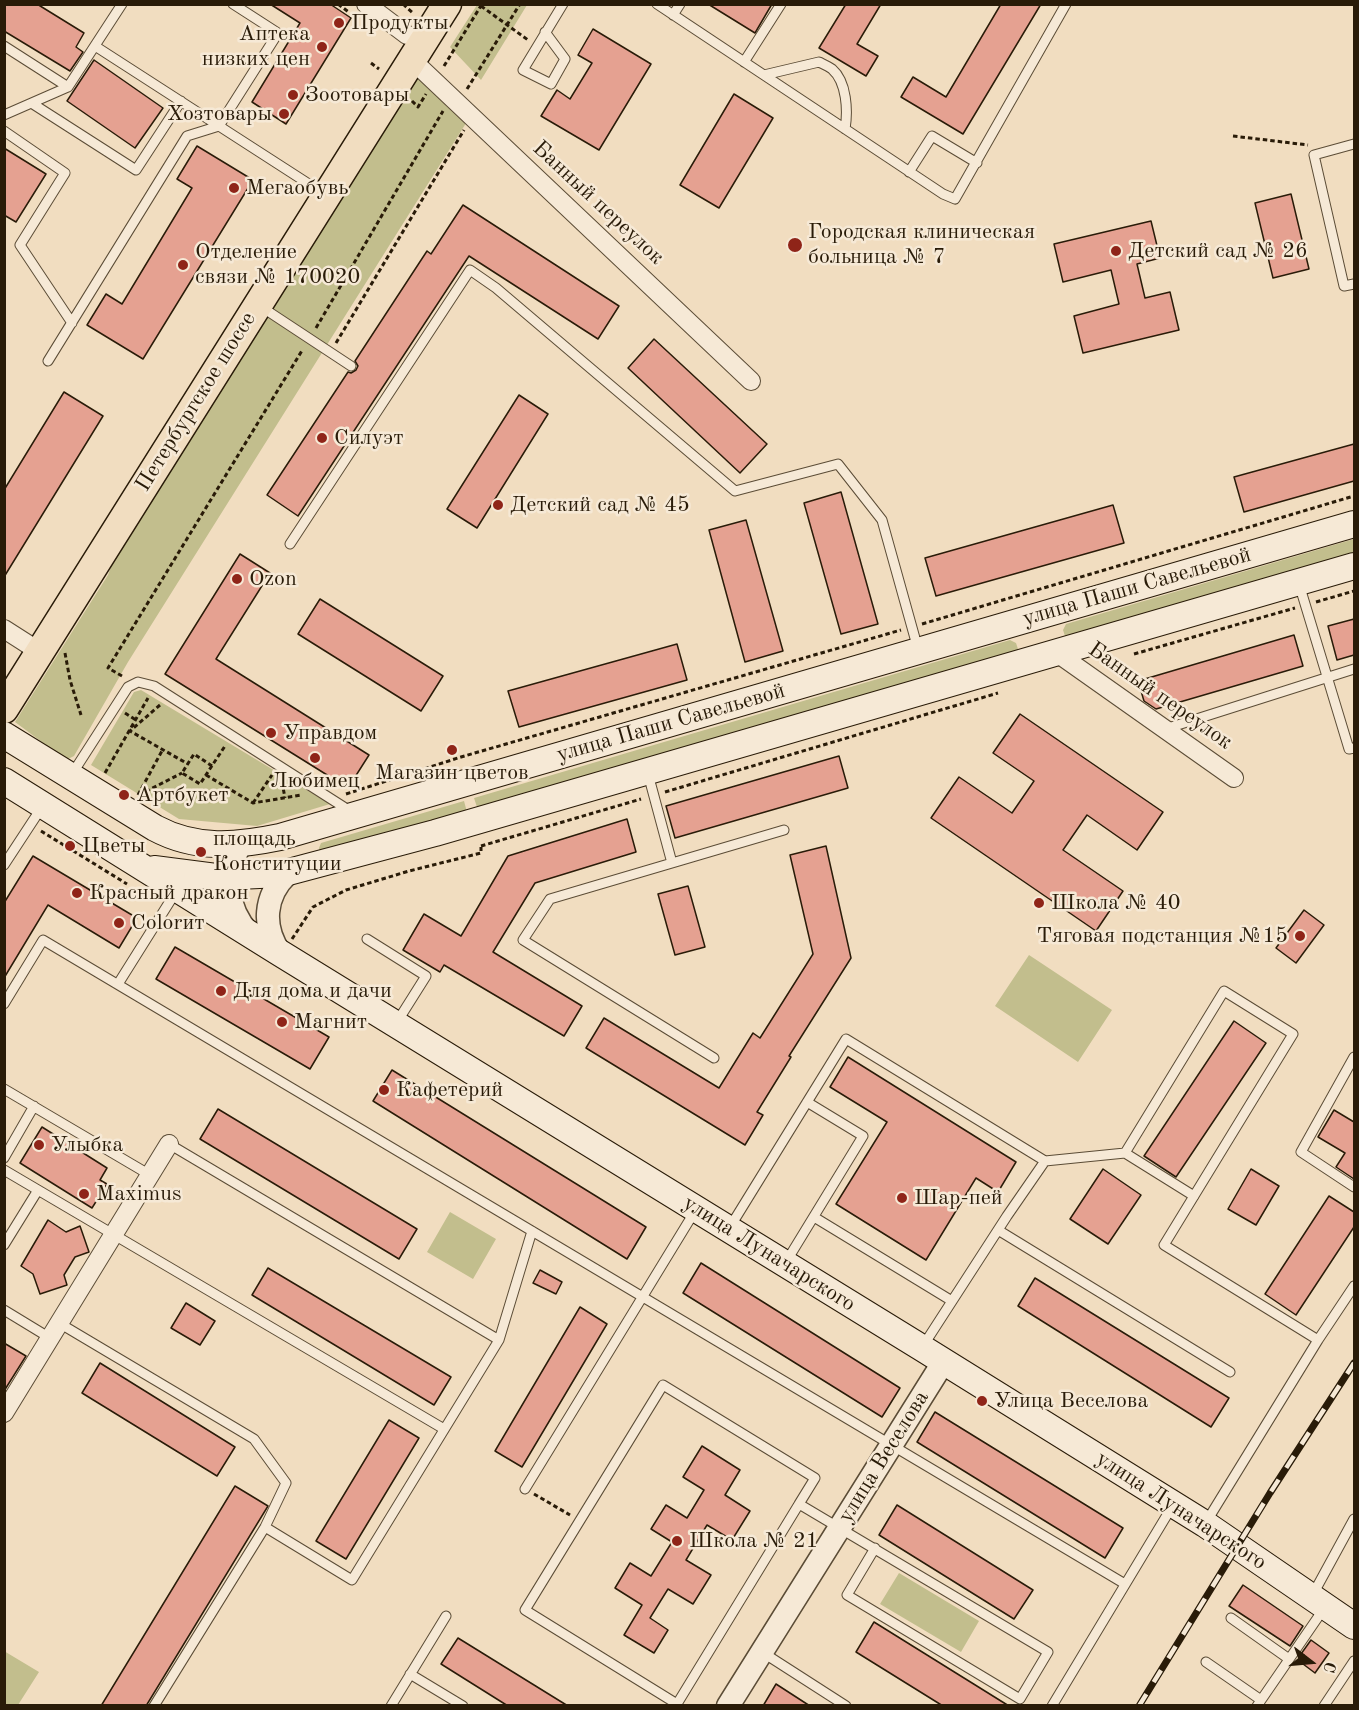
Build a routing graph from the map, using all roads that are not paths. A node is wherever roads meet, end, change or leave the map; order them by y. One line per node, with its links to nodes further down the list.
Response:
1 (122, 4): 14 (lane)
2 (233, 4): 22 (lane)
3 (366, 4): 15 (street, Банный переулок)
4 (426, 4): 15 (main road, Петербургское шоссе)
5 (447, 4): 15 (main road, Петербургское шоссе)
6 (564, 4): 12 (lane)
7 (657, 4): 11 (lane)
8 (680, 4): 11 (lane)
9 (781, 4): 16 (lane)
10 (1066, 4): 26 (lane)
11 (673, 15): 16 (lane)
12 (545, 32): 12 (lane)
13 (4, 46): 18 (lane)
14 (95, 46): 18 (lane); 19 (lane)
15 (410, 47): 28 (main road, Петербургское шоссе); 30 (main road, Петербургское шоссе); 34 (street, Банный переулок)
16 (744, 62): 17 (lane)
17 (764, 75): 23 (lane); 23 (lane)
18 (68, 87): 20 (lane)
19 (181, 101): 20 (lane); 22 (lane)
20 (33, 104): 21 (lane)
21 (4, 115)
22 (219, 126): 28 (lane); 31 (lane)
23 (845, 129): 27 (lane)
24 (4, 131): 31 (lane)
25 (1354, 144): 29 (lane)
26 (977, 163): 27 (lane); 27 (lane)
27 (909, 172)
28 (312, 186): 40 (main road, Петербургское шоссе)
29 (1354, 284)
30 (258, 304): 33 (lane); 40 (main road, Петербургское шоссе)
31 (72, 323): 32 (lane)
32 (48, 361)
33 (351, 366)
34 (750, 381)
35 (1354, 524): 39 (main road, улица Паши Савельевой)
36 (290, 544): 41 (lane)
37 (1354, 566): 38 (main road, улица Паши Савельевой)
38 (1302, 594): 42 (main road, улица Паши Савельевой); 45 (lane)
39 (1032, 618): 41 (main road, улица Паши Савельевой); 42 (main road)
40 (34, 644): 44 (main road, Петербургское шоссе); 46 (main road, Петербургское шоссе)
41 (918, 651): 54 (main road, улица Паши Савельевой)
42 (1051, 654): 47 (street, Банный переулок); 53 (main road, улица Паши Савельевой)
43 (1354, 669): 45 (lane)
44 (4, 677)
45 (1327, 677): 47 (lane); 49 (lane)
46 (4, 709)
47 (1164, 729): 51 (street, Банный переулок)
48 (4, 735): 50 (main road, улица Паши Савельевой)
49 (1354, 748)
50 (76, 768): 54 (lane); 57 (main road, улица Паши Савельевой)
51 (1234, 778)
52 (4, 781): 55 (main road, улица Паши Савельевой)
53 (650, 783): 58 (lane); 60 (main road, улица Паши Савельевой)
54 (356, 815): 57 (main road, улица Паши Савельевой)
55 (39, 816): 59 (lane); 62 (main road, улица Паши Савельевой)
56 (784, 830): 58 (lane)
57 (241, 844): 61 (street)
58 (672, 863): 70 (lane)
59 (4, 865)
60 (287, 874): 61 (main road, улица Паши Савельевой); 66 (street)
61 (229, 877): 62 (main road, улица Паши Савельевой); 64 (street)
62 (138, 878): 63 (main road, улица Паши Савельевой)
63 (178, 889): 64 (main road, улица Луначарского); 67 (lane)
64 (249, 934): 66 (main road, улица Луначарского)
65 (367, 939): 69 (lane)
66 (281, 954): 69 (main road, улица Луначарского)
67 (118, 984): 68 (lane); 88 (lane)
68 (4, 1004)
69 (396, 1024): 84 (main road, улица Луначарского)
70 (714, 1058)
71 (1354, 1058): 81 (lane)
72 (4, 1089): 74 (lane)
73 (807, 1102): 78 (lane); 85 (lane); 86 (lane)
74 (34, 1106): 77 (lane); 80 (lane)
75 (169, 1144): 80 (street); 97 (lane)
76 (1125, 1153): 78 (lane); 83 (lane); 83 (lane)
77 (4, 1158)
78 (1045, 1161): 87 (lane)
79 (4, 1170): 82 (lane)
80 (150, 1175): 89 (street)
81 (1354, 1187)
82 (38, 1190): 89 (lane); 90 (lane)
83 (1194, 1196): 98 (lane)
84 (696, 1209): 86 (main road, улица Луначарского); 93 (lane)
85 (814, 1217): 91 (lane); 94 (lane)
86 (729, 1229): 91 (main road, улица Луначарского)
87 (998, 1230): 94 (lane); 101 (lane)
88 (532, 1231): 93 (lane); 97 (lane)
89 (114, 1234): 96 (street); 103 (lane)
90 (4, 1245)
91 (785, 1264): 99 (main road, улица Луначарского)
92 (1354, 1286): 98 (lane)
93 (643, 1297): 104 (lane); 105 (lane)
94 (952, 1301): 99 (lane)
95 (4, 1310): 96 (lane)
96 (55, 1330): 102 (street); 110 (lane)
97 (499, 1340): 103 (lane)
98 (1318, 1340): 109 (lane)
99 (922, 1348): 100 (main road, улица Луначарского)
100 (944, 1361): 104 (street, улица Веселова); 107 (main road, улица Луначарского)
101 (1230, 1372)
102 (4, 1413)
103 (444, 1429): 110 (lane)
104 (891, 1445): 111 (street, улица Веселова); 113 (lane)
105 (525, 1489)
106 (799, 1504): 106 (lane); 111 (lane)
107 (1174, 1505): 109 (main road, улица Луначарского); 113 (lane)
108 (1354, 1519): 114 (lane)
109 (1205, 1524): 114 (main road, улица Луначарского)
110 (265, 1527): 123 (lane)
111 (839, 1528): 112 (lane); 117 (street, улица Веселова)
112 (875, 1548): 112 (lane)
113 (1125, 1584): 128 (lane)
114 (1336, 1611): 118 (lane)
115 (446, 1616): 121 (lane)
116 (1231, 1618): 118 (lane)
117 (761, 1652): 126 (street, улица Веселова); 127 (lane)
118 (1289, 1659): 122 (lane)
119 (1354, 1660): 129 (lane)
120 (1206, 1662): 122 (lane)
121 (410, 1674): 124 (lane); 125 (lane)
122 (1259, 1703)
123 (154, 1706)
124 (391, 1706)
125 (463, 1706)
126 (728, 1706)
127 (846, 1706)
128 (1052, 1706)
129 (1324, 1706)

